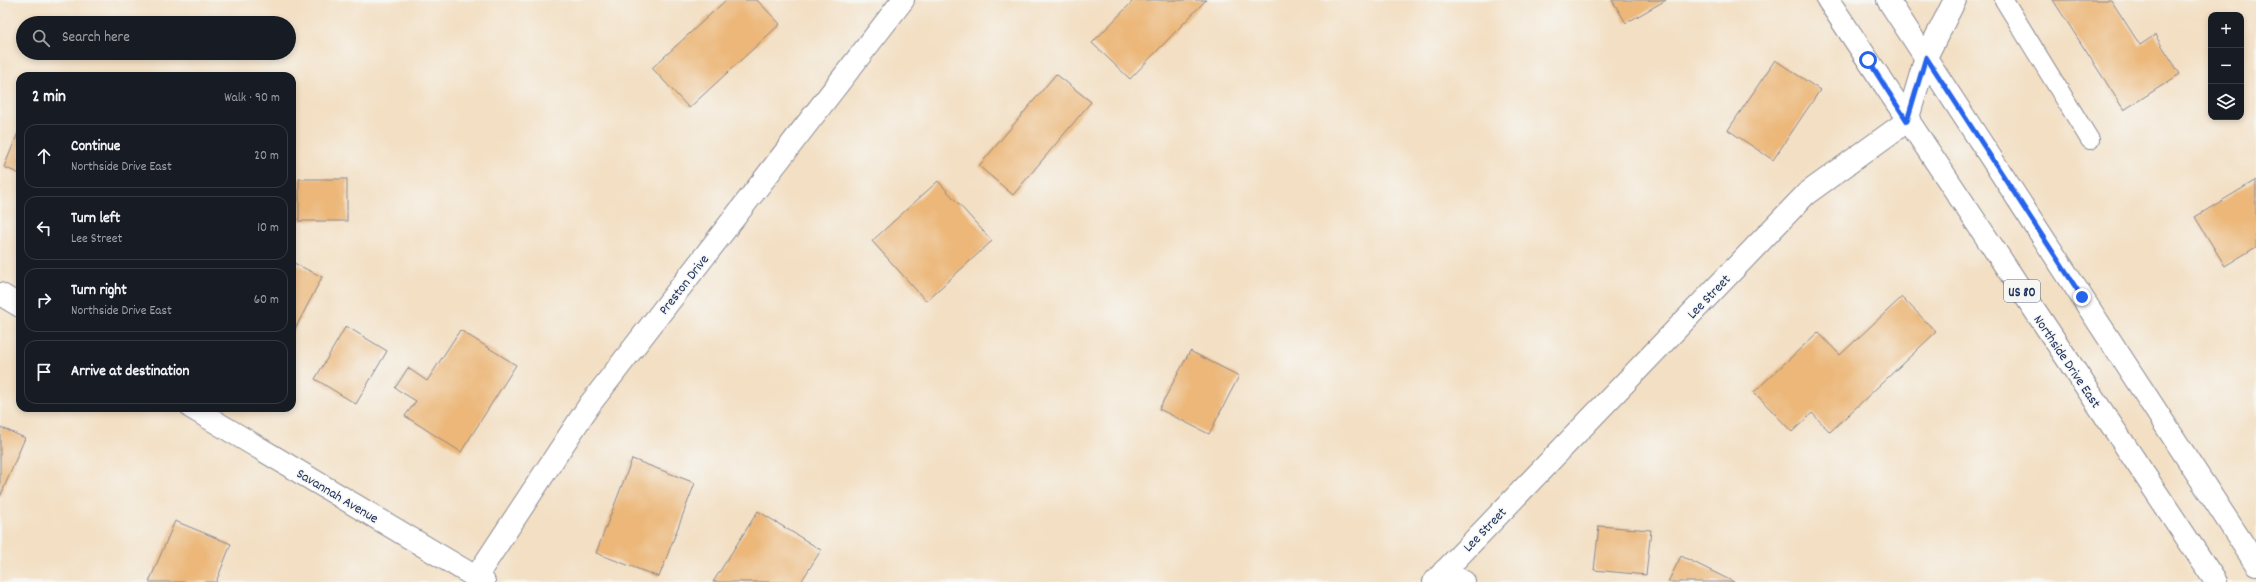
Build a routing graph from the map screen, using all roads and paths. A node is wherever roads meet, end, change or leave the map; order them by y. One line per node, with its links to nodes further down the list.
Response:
1 (903, 0): 14 (street, Preston Drive)
2 (1828, 0): 7 (street, Northside Drive East / US 80)
3 (1888, 0): 6 (street)
4 (1955, 0): 6 (street)
5 (2004, 0): 8 (lane)
6 (1926, 57): 7 (street); 12 (street)
7 (1907, 121): 13 (street, Lee Street); 16 (street, Northside Drive East / US 80)
8 (2090, 140)
9 (0, 294): 10 (street)
10 (16, 304)
11 (199, 412): 14 (street, Savannah Avenue)
12 (2256, 564)
13 (1439, 576): 15 (street)
14 (480, 579)
15 (1464, 582)
16 (2216, 582)

